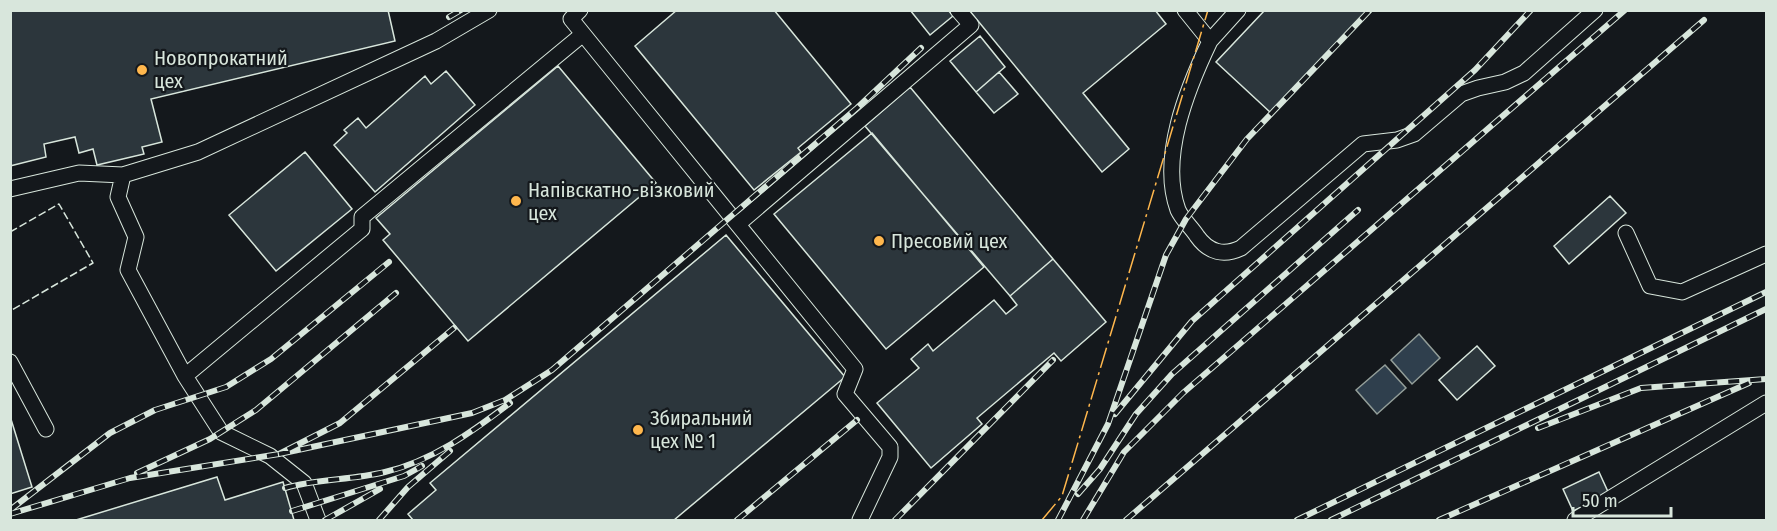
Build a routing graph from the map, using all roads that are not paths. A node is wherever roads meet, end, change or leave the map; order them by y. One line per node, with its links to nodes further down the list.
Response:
1 (489, 10): 9 (lane)
2 (580, 10): 7 (lane)
3 (958, 10): 11 (lane)
4 (1185, 10): 8 (lane)
5 (1238, 10): 8 (lane)
6 (1594, 10): 8 (lane)
7 (583, 34): 11 (lane); 15 (lane)
8 (1210, 41)
9 (123, 175): 10 (lane); 15 (lane)
10 (10, 189)
11 (738, 224): 19 (lane)
12 (1626, 233): 13 (lane)
13 (1767, 254)
14 (10, 362): 17 (lane)
15 (185, 376): 18 (lane)
16 (1767, 403): 20 (lane)
17 (46, 429)
18 (318, 520)
19 (860, 520)
20 (1575, 520)

